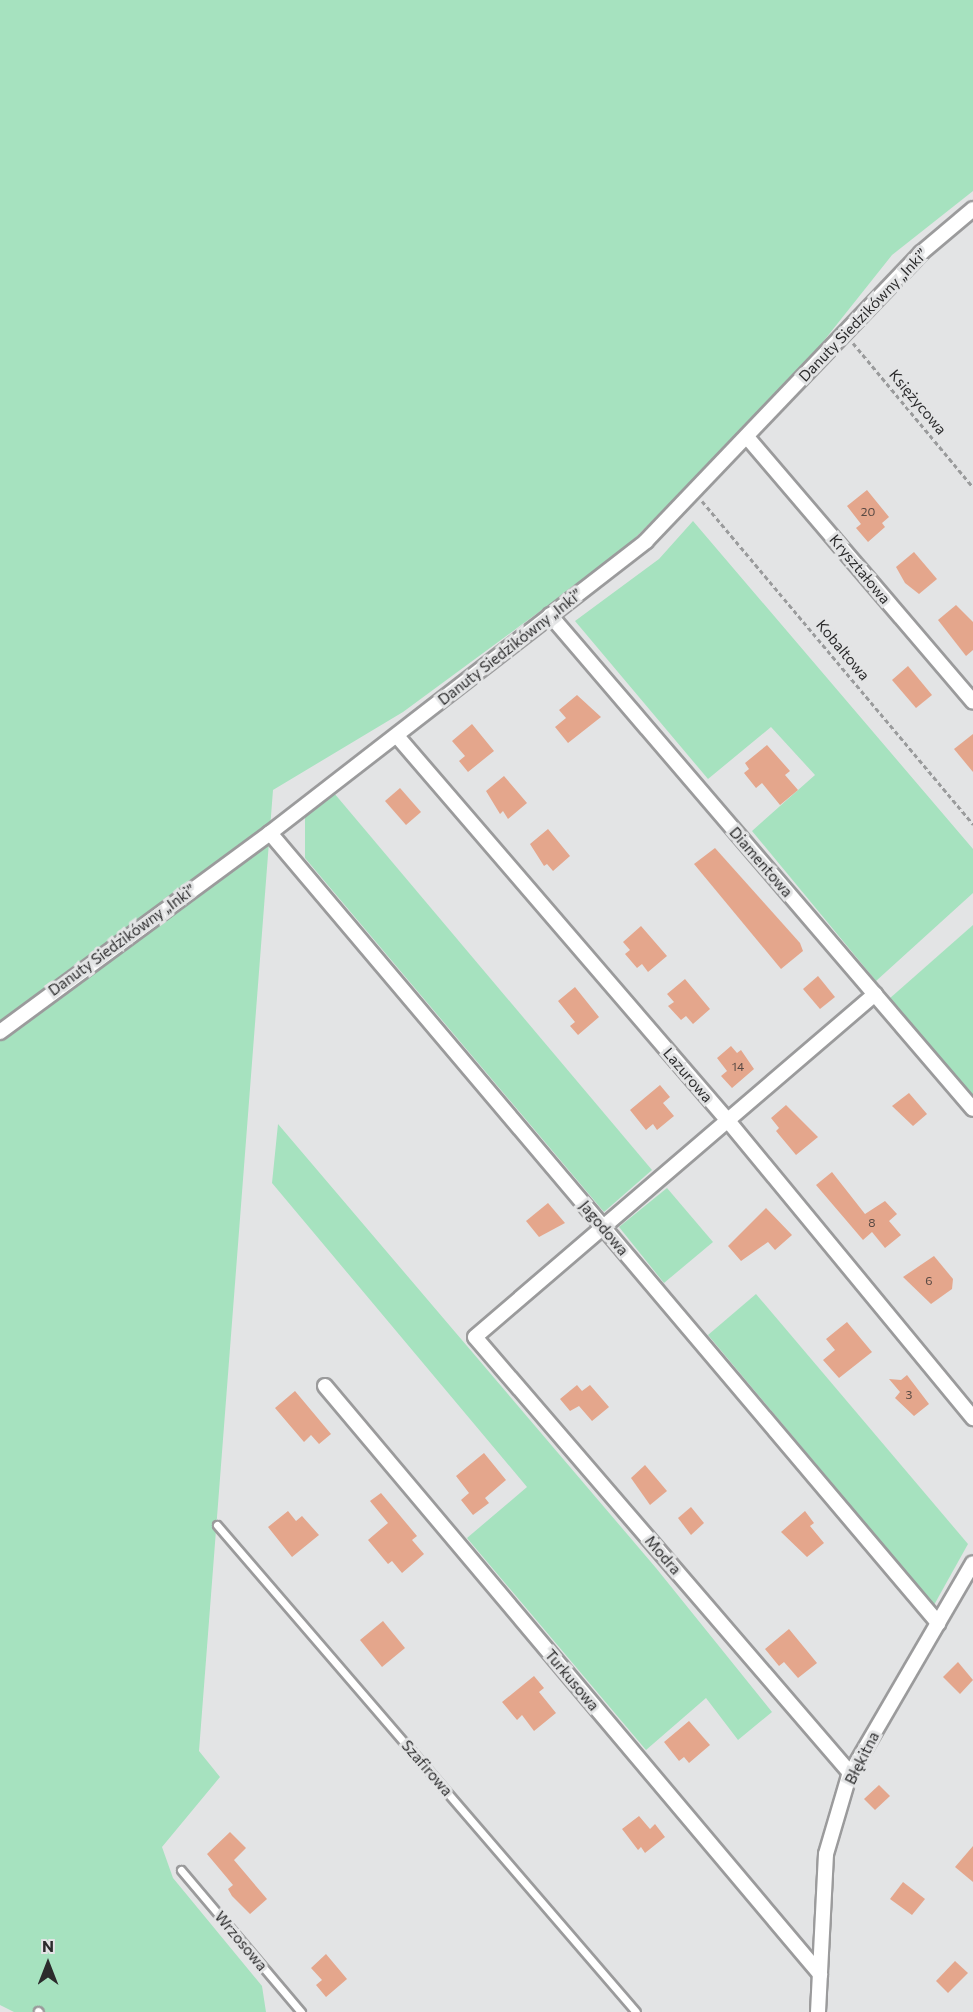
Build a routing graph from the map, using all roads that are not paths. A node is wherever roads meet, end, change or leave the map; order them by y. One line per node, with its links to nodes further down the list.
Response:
1 (973, 209): 2 (street, Danuty Siedzikówny „Inki”)
2 (747, 437): 3 (street, Danuty Siedzikówny „Inki”); 4 (street, Kryształowa)
3 (550, 615): 5 (street, Danuty Siedzikówny „Inki”); 7 (street, Diamentowa)
4 (973, 702)
5 (397, 736): 6 (street, Danuty Siedzikówny „Inki”); 10 (street, Lazurowa)
6 (270, 833): 8 (street, Danuty Siedzikówny „Inki”); 11 (street, Jagodowa)
7 (875, 994): 9 (street, Diamentowa); 10 (street)
8 (0, 1032)
9 (973, 1109)
10 (729, 1122): 11 (street); 13 (street, Lazurowa)
11 (603, 1227): 16 (street, Jagodowa); 17 (street, Modra)
12 (325, 1386): 19 (street, Turkusowa)
13 (973, 1418)
14 (217, 1525): 21 (lane, Szafirowa)
15 (973, 1563): 16 (street, Błękitna)
16 (938, 1623): 17 (street, Błękitna)
17 (851, 1774): 19 (street, Błękitna)
18 (181, 1870): 20 (lane, Wrzosowa)
19 (820, 1974): 22 (street, Błękitna)
20 (301, 2012)
21 (636, 2012)
22 (818, 2012)

